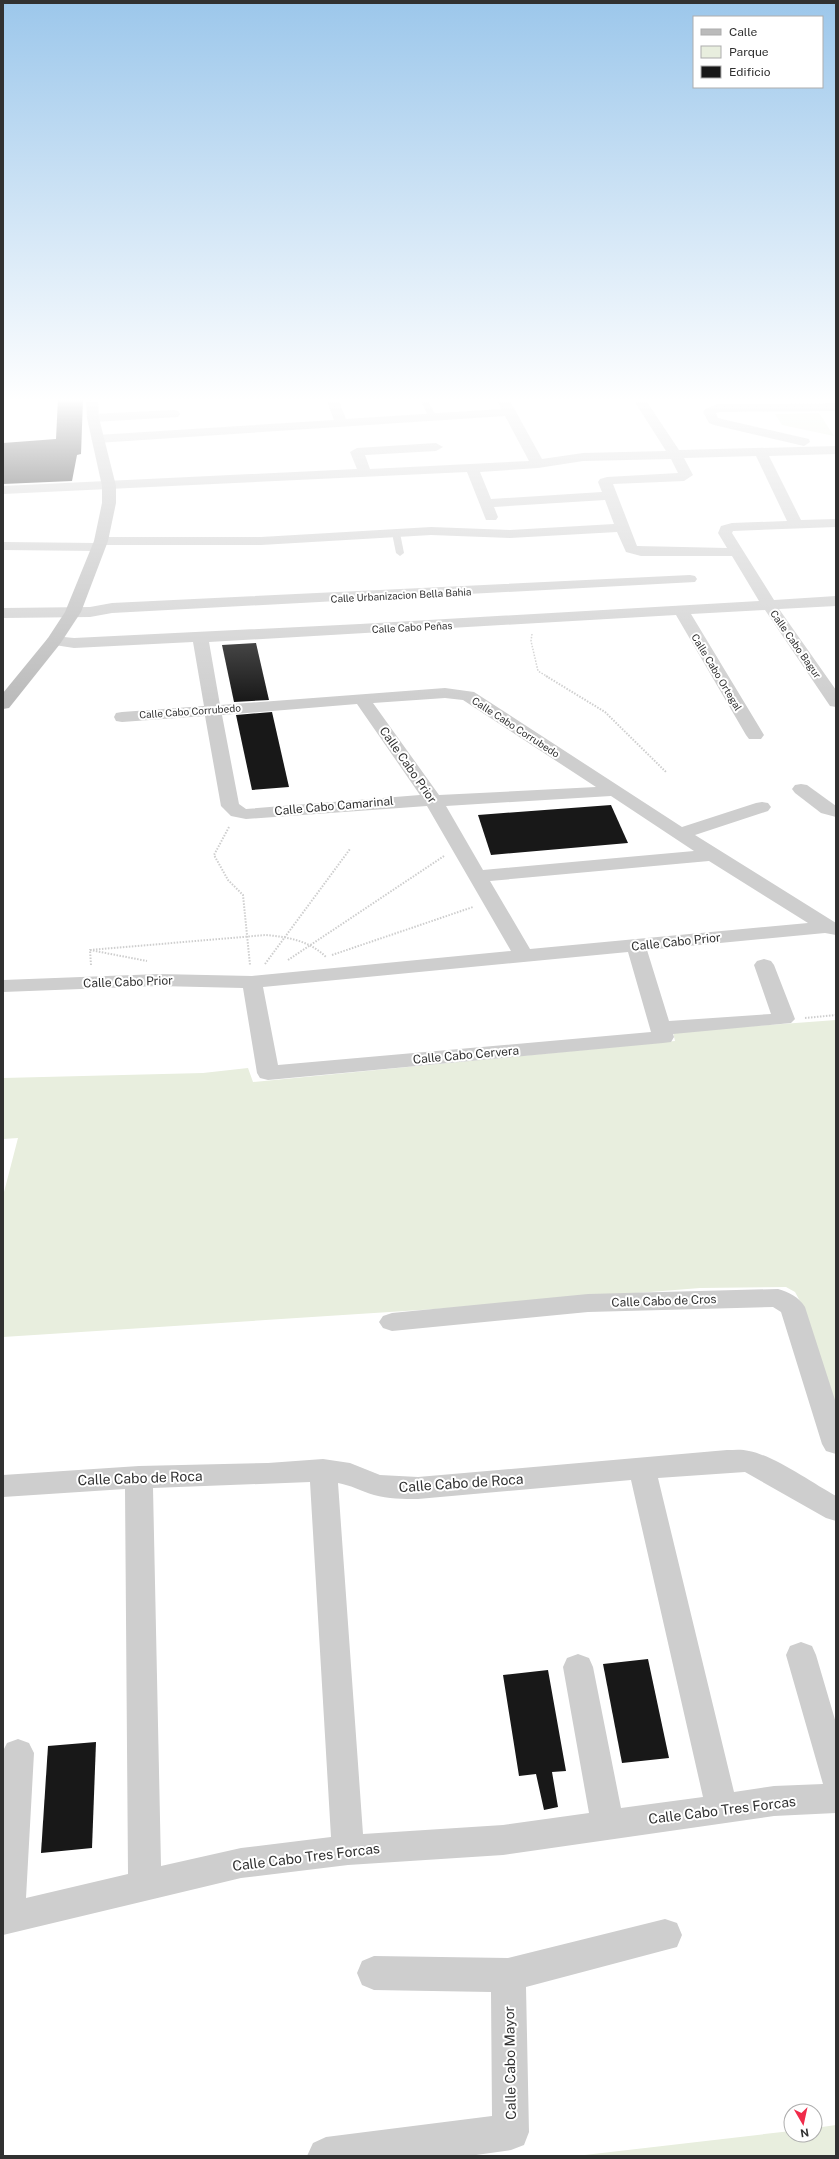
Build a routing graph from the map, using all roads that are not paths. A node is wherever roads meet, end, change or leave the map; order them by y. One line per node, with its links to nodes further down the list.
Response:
1 (109, 500): 12 (street)
2 (486, 500): 6 (street)
3 (544, 500): 6 (street)
4 (611, 500): 9 (street)
5 (784, 500): 8 (street)
6 (487, 503): 11 (street)
7 (836, 523): 8 (street)
8 (796, 524): 14 (street, Calle Cabo Bagur)
9 (622, 528): 11 (street); 14 (street)
10 (396, 533): 11 (street); 12 (street); 15 (lane)
11 (495, 534)
12 (100, 544): 13 (street); 19 (street)
13 (3, 546)
14 (735, 552): 18 (street, Calle Cabo Bagur)
15 (400, 553)
16 (690, 579): 19 (street, Calle Urbanizacion Bella Bahia)
17 (836, 601): 18 (street, Calle Cabo Peñas)
18 (769, 605): 20 (street, Calle Cabo Peñas); 25 (street, Calle Cabo Bagur)
19 (74, 609): 21 (street, Calle Urbanizacion Bella Bahia); 23 (street)
20 (680, 609): 22 (street, Calle Cabo Peñas); 29 (street, Calle Cabo Ortegal)
21 (3, 613)
22 (200, 638): 23 (street, Calle Cabo Peñas); 27 (street)
23 (54, 642): 26 (street)
24 (362, 699): 27 (street, Calle Cabo Corrubedo); 31 (street, Calle Cabo Corrubedo); 32 (street, Calle Cabo Prior)
25 (836, 702)
26 (3, 704)
27 (214, 710): 28 (street, Calle Cabo Corrubedo); 32 (street, Calle Cabo Camarinal)
28 (122, 716)
29 (755, 735)
30 (801, 789): 34 (street)
31 (612, 791): 32 (street, Calle Cabo Camarinal); 35 (street, Calle Cabo Corrubedo)
32 (433, 800): 37 (street, Calle Cabo Prior)
33 (762, 807): 35 (street)
34 (836, 812)
35 (679, 834): 36 (street, Calle Cabo Corrubedo)
36 (713, 855): 37 (street); 38 (street, Calle Cabo Corrubedo)
37 (476, 876): 40 (street, Calle Cabo Prior)
38 (833, 929): 39 (street, Calle Cabo Prior)
39 (636, 946): 40 (street, Calle Cabo Prior); 44 (street)
40 (524, 956): 42 (street, Calle Cabo Prior)
41 (764, 965): 44 (street, Calle Cabo Cervera)
42 (252, 982): 43 (street, Calle Cabo Prior); 44 (street, Calle Cabo Cervera)
43 (3, 986)
44 (662, 1033)
45 (392, 1322): 46 (street, Calle Cabo de Cros)
46 (836, 1444)
47 (642, 1468): 48 (street, Calle Cabo de Roca); 51 (street, Calle Cabo de Roca); 57 (street)
48 (323, 1470): 49 (street, Calle Cabo de Roca); 59 (street)
49 (139, 1477): 50 (street, Calle Cabo de Roca); 60 (street)
50 (3, 1486)
51 (836, 1510)
52 (802, 1655): 55 (street)
53 (578, 1667): 58 (street)
54 (18, 1753): 61 (street, Calle Cabo Tres Forcas)
55 (836, 1777)
56 (836, 1798): 57 (street, Calle Cabo Tres Forcas)
57 (722, 1808): 58 (street, Calle Cabo Tres Forcas)
58 (608, 1825): 59 (street, Calle Cabo Tres Forcas)
59 (348, 1850): 60 (street, Calle Cabo Tres Forcas)
60 (145, 1885): 61 (street, Calle Cabo Tres Forcas)
61 (6, 1918)
62 (665, 1936): 64 (street)
63 (374, 1973): 64 (street)
64 (508, 1975): 65 (street, Calle Cabo Mayor)
65 (326, 2156)

